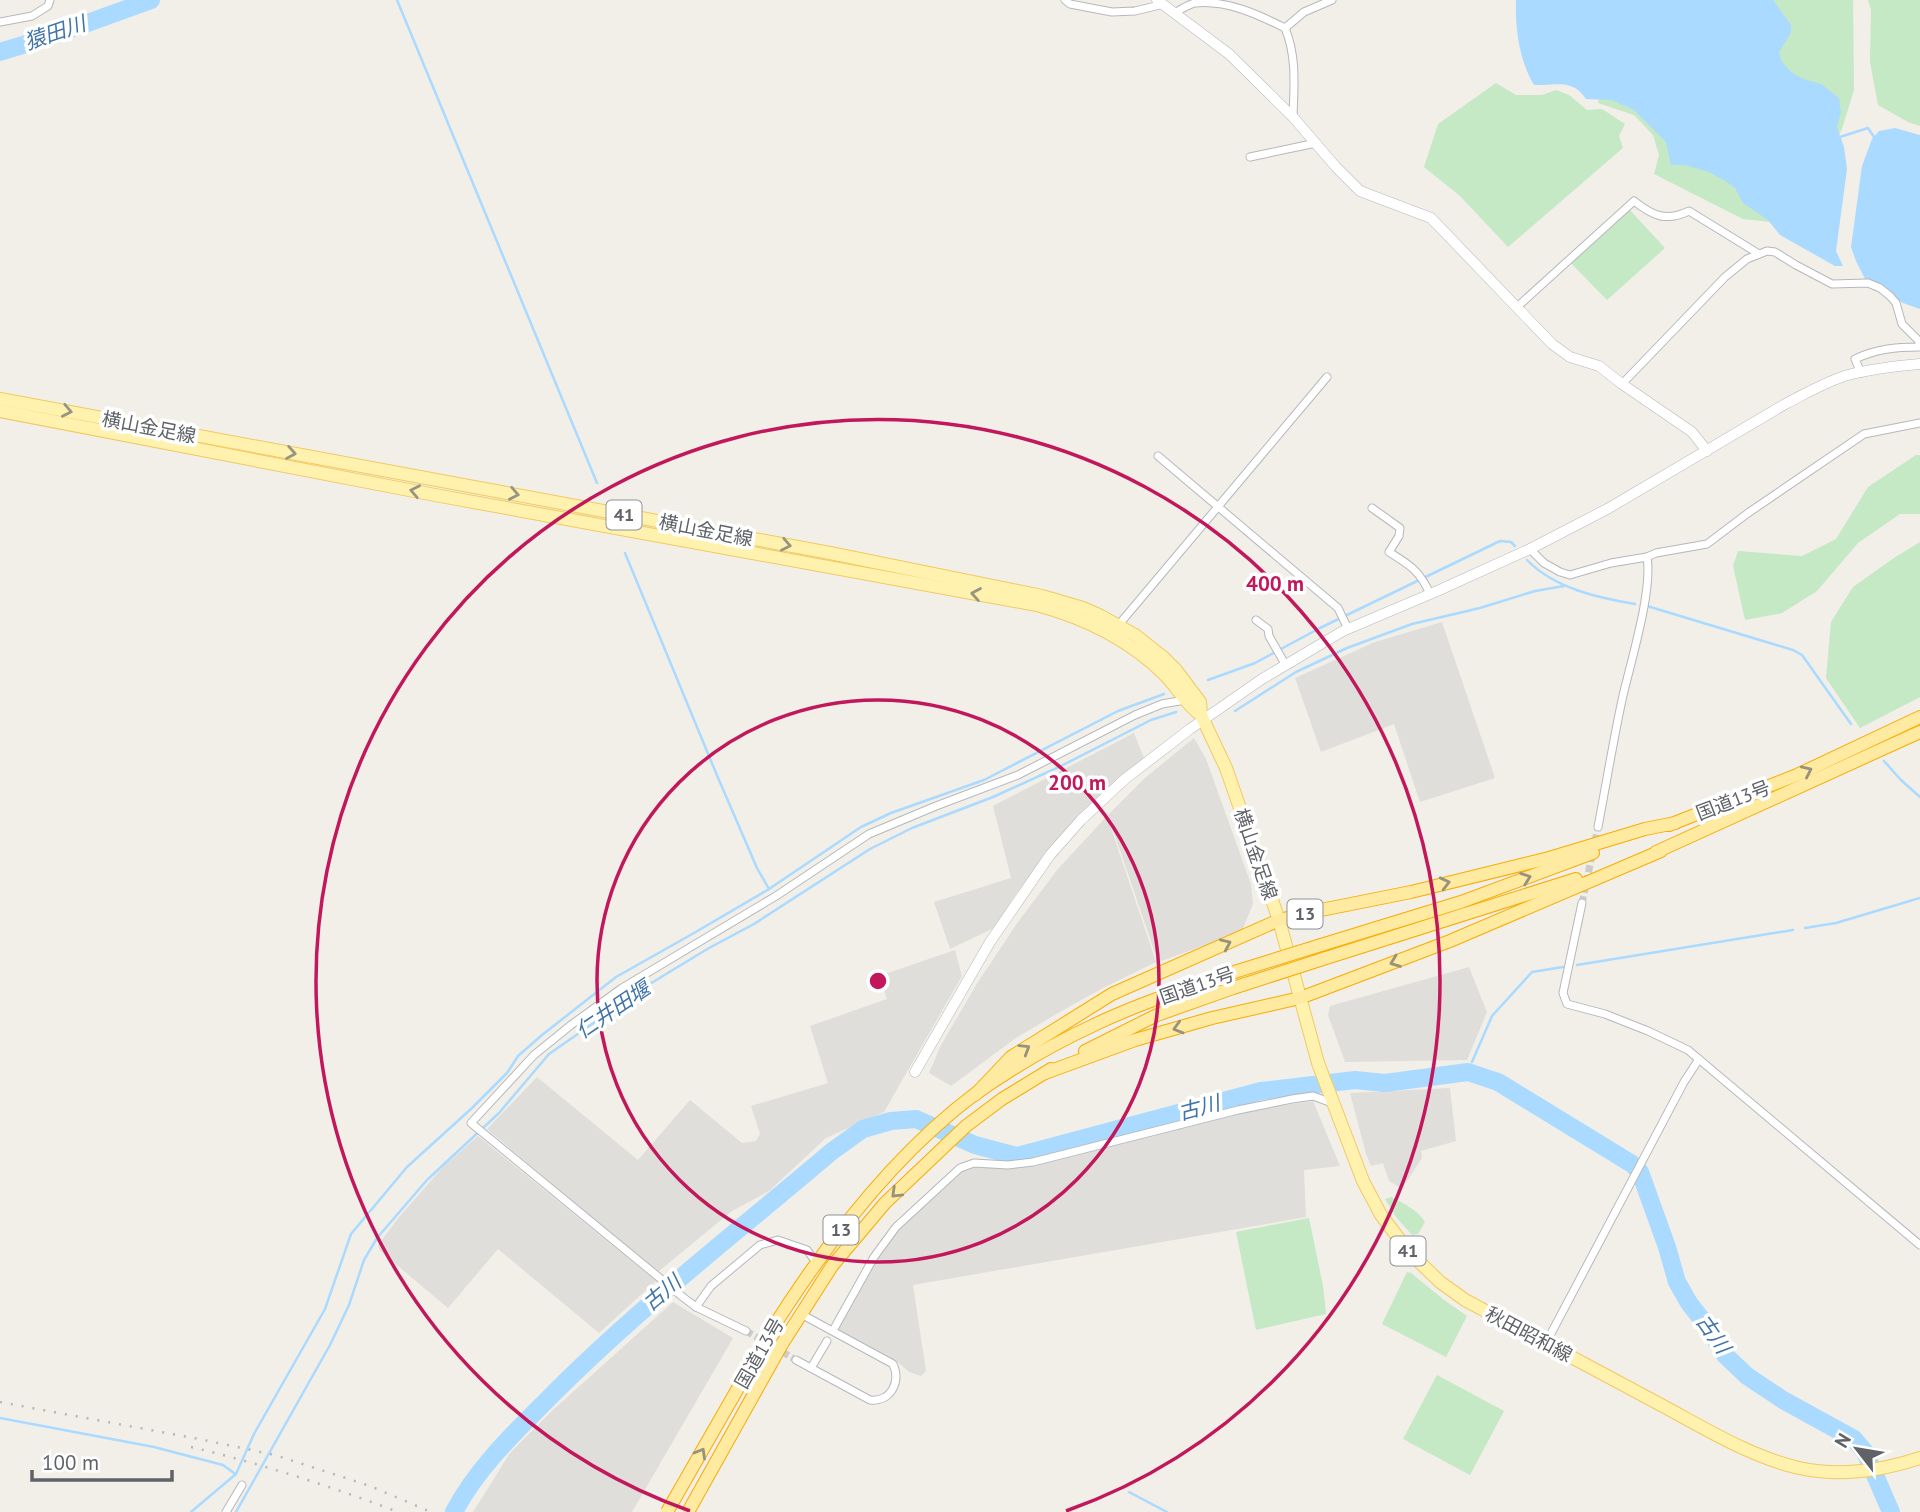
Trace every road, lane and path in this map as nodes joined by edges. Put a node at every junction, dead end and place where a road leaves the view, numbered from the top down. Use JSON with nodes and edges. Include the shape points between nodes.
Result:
{"nodes":[{"id":1,"x":50,"y":0,"type":"edge"},
{"id":2,"x":1065,"y":0,"type":"edge"},
{"id":3,"x":1332,"y":0,"type":"edge"},
{"id":4,"x":1161,"y":2,"type":"edge"},
{"id":5,"x":1194,"y":2,"type":"edge"},
{"id":6,"x":1175,"y":12,"type":"junction"},
{"id":7,"x":0,"y":22,"type":"edge"},
{"id":8,"x":1285,"y":28,"type":"junction"},
{"id":9,"x":1293,"y":117,"type":"junction"},
{"id":10,"x":1316,"y":143,"type":"junction"},
{"id":11,"x":1250,"y":157,"type":"dead end"},
{"id":12,"x":1759,"y":254,"type":"junction"},
{"id":13,"x":1517,"y":307,"type":"junction"},
{"id":14,"x":1920,"y":364,"type":"edge"},
{"id":15,"x":1861,"y":373,"type":"junction"},
{"id":16,"x":1327,"y":377,"type":"dead end"},
{"id":17,"x":1622,"y":384,"type":"junction"},
{"id":18,"x":0,"y":398,"type":"edge"},
{"id":19,"x":0,"y":411,"type":"edge"},
{"id":20,"x":1920,"y":423,"type":"edge"},
{"id":21,"x":1707,"y":451,"type":"junction"},
{"id":22,"x":1158,"y":456,"type":"dead end"},
{"id":23,"x":1219,"y":506,"type":"junction"},
{"id":24,"x":1372,"y":508,"type":"dead end"},
{"id":25,"x":1530,"y":549,"type":"junction"},
{"id":26,"x":1647,"y":557,"type":"junction"},
{"id":27,"x":1428,"y":590,"type":"junction"},
{"id":28,"x":1256,"y":620,"type":"dead end"},
{"id":29,"x":1345,"y":621,"type":"junction"},
{"id":30,"x":1115,"y":630,"type":"junction"},
{"id":31,"x":1283,"y":660,"type":"junction"},
{"id":32,"x":1185,"y":700,"type":"junction"},
{"id":33,"x":1202,"y":717,"type":"junction"},
{"id":34,"x":1920,"y":717,"type":"edge"},
{"id":35,"x":1920,"y":732,"type":"edge"},
{"id":36,"x":1675,"y":823,"type":"junction"},
{"id":37,"x":1598,"y":827,"type":"tunnel mouth"},
{"id":38,"x":1661,"y":851,"type":"junction"},
{"id":39,"x":1582,"y":903,"type":"tunnel mouth"},
{"id":40,"x":1279,"y":920,"type":"junction"},
{"id":41,"x":1300,"y":998,"type":"junction"},
{"id":42,"x":1699,"y":1059,"type":"junction"},
{"id":43,"x":915,"y":1072,"type":"dead end"},
{"id":44,"x":1045,"y":1073,"type":"junction"},
{"id":45,"x":975,"y":1095,"type":"junction"},
{"id":46,"x":1332,"y":1103,"type":"junction"},
{"id":47,"x":1920,"y":1245,"type":"edge"},
{"id":48,"x":816,"y":1262,"type":"junction"},
{"id":49,"x":696,"y":1307,"type":"junction"},
{"id":50,"x":801,"y":1314,"type":"junction"},
{"id":51,"x":835,"y":1327,"type":"dead end"},
{"id":52,"x":746,"y":1331,"type":"tunnel mouth"},
{"id":53,"x":827,"y":1341,"type":"dead end"},
{"id":54,"x":1546,"y":1343,"type":"junction"},
{"id":55,"x":796,"y":1360,"type":"tunnel mouth"},
{"id":56,"x":811,"y":1368,"type":"junction"},
{"id":57,"x":1920,"y":1458,"type":"edge"},
{"id":58,"x":242,"y":1485,"type":"dead end"},
{"id":59,"x":226,"y":1512,"type":"edge"},
{"id":60,"x":667,"y":1512,"type":"edge"},
{"id":61,"x":688,"y":1512,"type":"edge"}],
"edges":[{"from":1,"to":7,"type":"street","via":[[32,16]]},
{"from":2,"to":4,"type":"street","via":[[1112,12],[1135,11]]},
{"from":3,"to":8,"type":"street","via":[[1304,12]]},
{"from":4,"to":6,"type":"street"},
{"from":5,"to":6,"type":"street"},
{"from":5,"to":8,"type":"street","via":[[1247,10]]},
{"from":6,"to":9,"type":"street","via":[[1229,54]]},
{"from":8,"to":9,"type":"street","via":[[1295,76]]},
{"from":9,"to":10,"type":"street"},
{"from":10,"to":11,"type":"street"},
{"from":10,"to":13,"type":"street","via":[[1360,191],[1431,218]]},
{"from":12,"to":13,"type":"street","via":[[1689,211],[1656,216],[1634,201]]},
{"from":12,"to":15,"type":"street","via":[[1775,251],[1832,284],[1868,283],[1890,296],[1919,347],[1864,354],[1854,359]]},
{"from":12,"to":17,"type":"street","via":[[1725,277]]},
{"from":13,"to":17,"type":"street","via":[[1552,344],[1599,366]]},
{"from":14,"to":15,"type":"street"},
{"from":15,"to":21,"type":"street","via":[[1815,388]]},
{"from":16,"to":23,"type":"street"},
{"from":17,"to":21,"type":"street","via":[[1692,432]]},
{"from":18,"to":30,"type":"main road","name":"横山金足線","number":"41","one_way":true,"via":[[1023,591],[1083,608]]},
{"from":30,"to":19,"type":"main road","name":"横山金足線","number":"41","one_way":true,"via":[[1037,605]]},
{"from":20,"to":26,"type":"street","via":[[1864,434],[1707,544]]},
{"from":21,"to":25,"type":"street"},
{"from":22,"to":23,"type":"street"},
{"from":23,"to":29,"type":"street","via":[[1338,608]]},
{"from":23,"to":30,"type":"street"},
{"from":24,"to":27,"type":"street","via":[[1400,528],[1388,552],[1421,575]]},
{"from":25,"to":26,"type":"street","via":[[1570,575]]},
{"from":25,"to":27,"type":"street"},
{"from":26,"to":37,"type":"street","via":[[1643,609]]},
{"from":27,"to":29,"type":"street"},
{"from":28,"to":31,"type":"street","via":[[1268,629]]},
{"from":29,"to":31,"type":"street"},
{"from":30,"to":32,"type":"main road","name":"横山金足線","number":"41","via":[[1172,682]]},
{"from":30,"to":33,"type":"main road","name":"横山金足線","number":"41","via":[[1149,646],[1176,670],[1200,702]]},
{"from":31,"to":33,"type":"street"},
{"from":32,"to":33,"type":"main road","name":"横山金足線","number":"41"},
{"from":32,"to":49,"type":"street","via":[[1135,715],[1018,775],[869,834],[622,988],[571,1025],[534,1055],[471,1123]]},
{"from":33,"to":40,"type":"main road","name":"横山金足線","number":"41","via":[[1226,768]]},
{"from":33,"to":43,"type":"street","via":[[1125,779],[1050,855],[990,942]]},
{"from":36,"to":34,"type":"highway","name":"国道13号","number":"13","one_way":true,"via":[[1797,775]]},
{"from":35,"to":38,"type":"highway","name":"国道13号","number":"13"},
{"from":40,"to":36,"type":"highway","number":"13","one_way":true,"via":[[1411,892]]},
{"from":45,"to":36,"type":"highway","name":"国道13号","number":"13","one_way":true,"bridge":true,"via":[[1019,1066],[1138,1005],[1461,902]]},
{"from":38,"to":41,"type":"highway","number":"13","one_way":true,"via":[[1450,941]]},
{"from":38,"to":44,"type":"highway","name":"国道13号","number":"13","bridge":true,"via":[[1157,1015]]},
{"from":39,"to":42,"type":"street","via":[[1563,993],[1567,1004],[1648,1031]]},
{"from":40,"to":41,"type":"main road","name":"横山金足線","number":"41"},
{"from":45,"to":40,"type":"highway","number":"13","one_way":true,"via":[[1011,1058],[1112,994]]},
{"from":41,"to":44,"type":"highway","number":"13","one_way":true,"via":[[1135,1040]]},
{"from":41,"to":46,"type":"main road","name":"秋田昭和線","number":"41"},
{"from":42,"to":47,"type":"street"},
{"from":42,"to":54,"type":"street"},
{"from":44,"to":50,"type":"highway","name":"国道13号","number":"13","one_way":true,"via":[[966,1126],[885,1203],[832,1266]]},
{"from":45,"to":48,"type":"highway","name":"国道13号","number":"13","via":[[901,1160]]},
{"from":46,"to":51,"type":"street","via":[[1313,1096],[1292,1099],[1032,1162],[974,1163],[960,1168],[896,1227]]},
{"from":46,"to":54,"type":"main road","name":"秋田昭和線","number":"41","via":[[1363,1181],[1409,1252],[1465,1300]]},
{"from":48,"to":49,"type":"street","via":[[807,1250],[778,1240],[760,1245],[711,1286]]},
{"from":60,"to":48,"type":"highway","name":"国道13号","number":"13","one_way":true,"bridge":true,"via":[[769,1334]]},
{"from":49,"to":52,"type":"street"},
{"from":50,"to":56,"type":"street","via":[[893,1364],[897,1377],[887,1397],[875,1401]]},
{"from":50,"to":61,"type":"highway","name":"国道13号","number":"13","bridge":true},
{"from":53,"to":56,"type":"street"},
{"from":54,"to":57,"type":"main road","name":"秋田昭和線","number":"41","via":[[1768,1459],[1848,1473]]},
{"from":55,"to":56,"type":"street"},
{"from":58,"to":59,"type":"street"}]}
